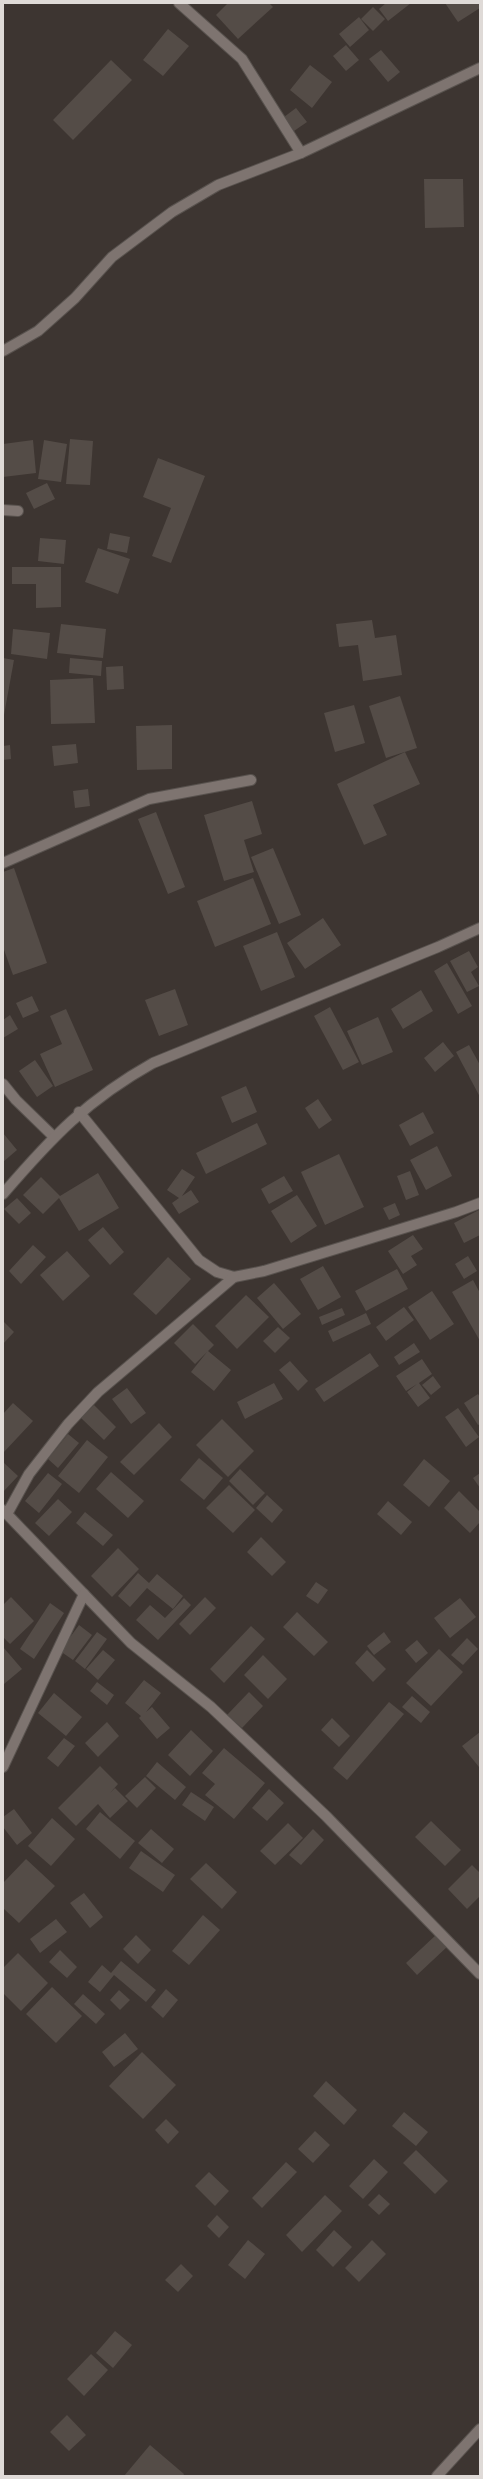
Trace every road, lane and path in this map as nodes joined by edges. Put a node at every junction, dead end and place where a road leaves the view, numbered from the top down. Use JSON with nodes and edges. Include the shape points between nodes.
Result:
{"nodes":[{"id":1,"x":179,"y":3,"type":"edge"},
{"id":2,"x":480,"y":68,"type":"edge"},
{"id":3,"x":300,"y":153,"type":"junction"},
{"id":4,"x":3,"y":351,"type":"edge"},
{"id":5,"x":3,"y":510,"type":"edge"},
{"id":6,"x":18,"y":511,"type":"dead end"},
{"id":7,"x":250,"y":780,"type":"dead end"},
{"id":8,"x":3,"y":863,"type":"edge"},
{"id":9,"x":480,"y":928,"type":"edge"},
{"id":10,"x":3,"y":1084,"type":"edge"},
{"id":11,"x":79,"y":1112,"type":"junction"},
{"id":12,"x":54,"y":1136,"type":"junction"},
{"id":13,"x":3,"y":1194,"type":"edge"},
{"id":14,"x":480,"y":1203,"type":"edge"},
{"id":15,"x":234,"y":1277,"type":"junction"},
{"id":16,"x":5,"y":1512,"type":"edge"},
{"id":17,"x":84,"y":1594,"type":"junction"},
{"id":18,"x":3,"y":1767,"type":"edge"},
{"id":19,"x":480,"y":1974,"type":"edge"},
{"id":20,"x":480,"y":2429,"type":"edge"},
{"id":21,"x":437,"y":2476,"type":"edge"}],
"edges":[{"from":1,"to":3,"type":"street","via":[[242,59]]},
{"from":2,"to":3,"type":"street"},
{"from":3,"to":4,"type":"street","via":[[218,185],[172,212],[112,257],[75,298],[38,331]]},
{"from":5,"to":6,"type":"street"},
{"from":7,"to":8,"type":"street","via":[[149,799]]},
{"from":9,"to":11,"type":"street","via":[[153,1063],[128,1076]]},
{"from":10,"to":12,"type":"street"},
{"from":11,"to":12,"type":"street"},
{"from":11,"to":15,"type":"street","via":[[199,1260],[217,1272]]},
{"from":12,"to":13,"type":"street"},
{"from":14,"to":15,"type":"street","via":[[264,1272]]},
{"from":15,"to":16,"type":"street","via":[[93,1398],[68,1424],[29,1474]]},
{"from":16,"to":17,"type":"street"},
{"from":17,"to":18,"type":"street"},
{"from":17,"to":19,"type":"street","via":[[131,1643],[211,1707],[326,1816]]},
{"from":20,"to":21,"type":"street"}]}
